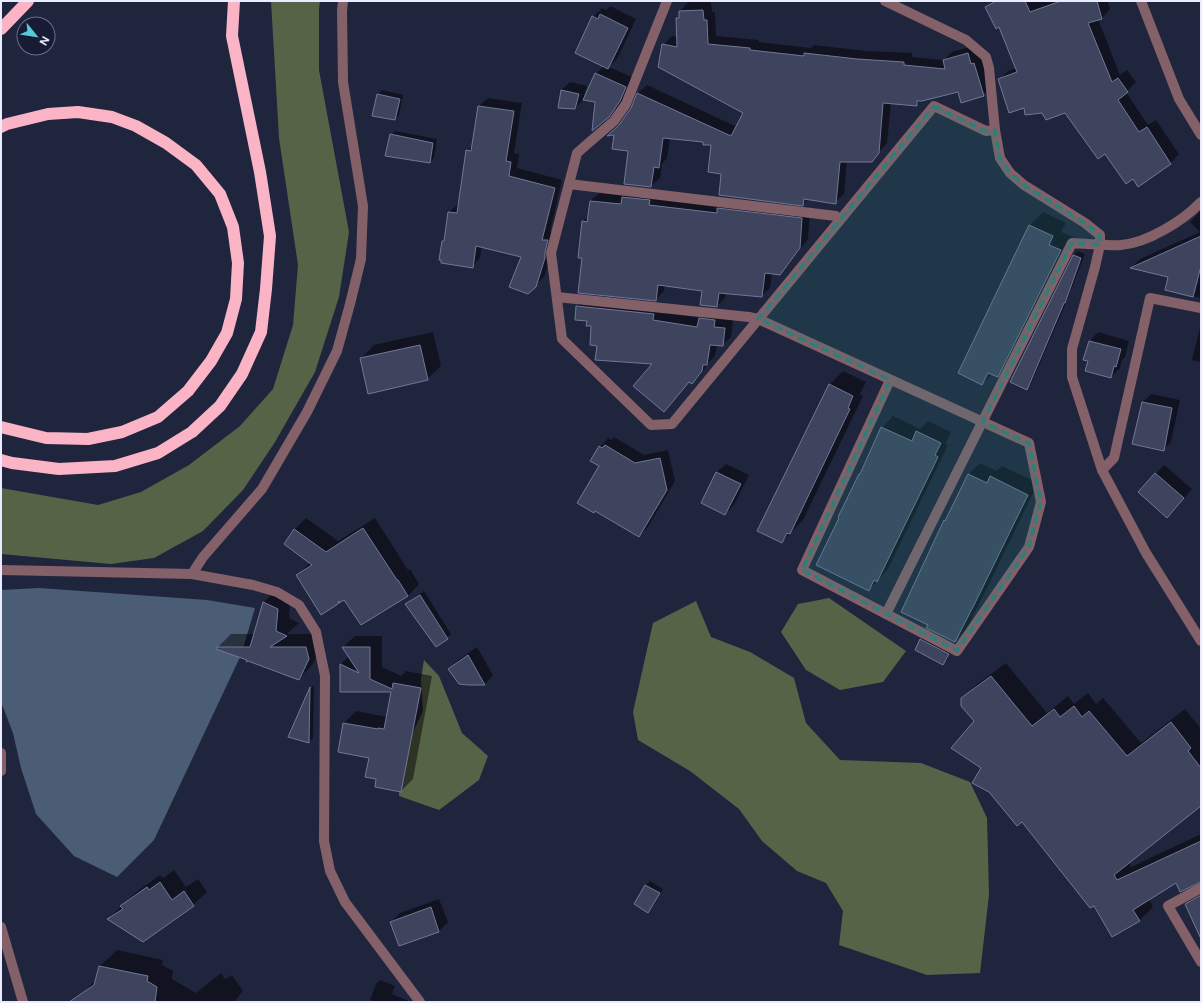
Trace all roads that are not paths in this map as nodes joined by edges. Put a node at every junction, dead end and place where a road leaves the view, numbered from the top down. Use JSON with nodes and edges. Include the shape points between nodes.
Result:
{"nodes":[{"id":1,"x":28,"y":1,"type":"edge"},
{"id":2,"x":234,"y":1,"type":"edge"},
{"id":3,"x":343,"y":1,"type":"edge"},
{"id":4,"x":667,"y":1,"type":"edge"},
{"id":5,"x":886,"y":1,"type":"edge"},
{"id":6,"x":1141,"y":1,"type":"edge"},
{"id":7,"x":1,"y":29,"type":"edge"},
{"id":8,"x":1,"y":127,"type":"edge"},
{"id":9,"x":995,"y":130,"type":"junction"},
{"id":10,"x":1201,"y":135,"type":"edge"},
{"id":11,"x":569,"y":184,"type":"junction"},
{"id":12,"x":1201,"y":202,"type":"edge"},
{"id":13,"x":839,"y":221,"type":"junction"},
{"id":14,"x":1100,"y":245,"type":"junction"},
{"id":15,"x":557,"y":297,"type":"junction"},
{"id":16,"x":1201,"y":308,"type":"edge"},
{"id":17,"x":758,"y":320,"type":"junction"},
{"id":18,"x":890,"y":380,"type":"junction"},
{"id":19,"x":983,"y":422,"type":"junction"},
{"id":20,"x":1,"y":427,"type":"edge"},
{"id":21,"x":1,"y":460,"type":"edge"},
{"id":22,"x":1102,"y":470,"type":"junction"},
{"id":23,"x":1,"y":570,"type":"edge"},
{"id":24,"x":192,"y":574,"type":"junction"},
{"id":25,"x":886,"y":614,"type":"junction"},
{"id":26,"x":1201,"y":641,"type":"edge"},
{"id":27,"x":1,"y":752,"type":"edge"},
{"id":28,"x":1,"y":771,"type":"edge"},
{"id":29,"x":1201,"y":888,"type":"edge"},
{"id":30,"x":1,"y":927,"type":"edge"},
{"id":31,"x":1201,"y":962,"type":"edge"},
{"id":32,"x":23,"y":1002,"type":"edge"},
{"id":33,"x":420,"y":1002,"type":"edge"}],
"edges":[{"from":1,"to":7,"type":"highway"},
{"from":2,"to":21,"type":"highway","via":[[232,36],[260,172],[270,236],[260,332],[242,374],[220,406],[192,432],[158,453],[115,466],[59,469]]},
{"from":3,"to":24,"type":"street","via":[[342,82],[363,206],[361,258],[350,304],[336,351],[307,412],[262,489],[203,556]]},
{"from":4,"to":11,"type":"street","via":[[626,104],[614,121],[577,153]]},
{"from":5,"to":9,"type":"street","via":[[966,40],[986,57]]},
{"from":6,"to":10,"type":"street","via":[[1179,99]]},
{"from":8,"to":20,"type":"highway","via":[[48,114],[78,112],[112,117],[136,126],[166,143],[196,165],[220,194],[233,226],[238,263],[236,299],[227,333],[211,361],[188,391],[158,417],[122,432],[88,439],[46,438]]},
{"from":9,"to":13,"type":"street","via":[[986,131],[934,106]]},
{"from":9,"to":14,"type":"street","via":[[1000,158],[1010,173],[1100,235]]},
{"from":11,"to":13,"type":"street","via":[[836,216]]},
{"from":11,"to":15,"type":"street","via":[[552,253]]},
{"from":12,"to":14,"type":"street","via":[[1176,223],[1147,239],[1122,245]]},
{"from":13,"to":17,"type":"street"},
{"from":14,"to":19,"type":"street","via":[[1072,244]]},
{"from":14,"to":22,"type":"street","via":[[1072,349],[1072,377]]},
{"from":15,"to":17,"type":"street","via":[[750,317]]},
{"from":15,"to":17,"type":"street","via":[[562,339],[651,425],[672,424]]},
{"from":16,"to":22,"type":"street","via":[[1150,298],[1114,458]]},
{"from":17,"to":18,"type":"street"},
{"from":18,"to":19,"type":"street"},
{"from":18,"to":25,"type":"street","via":[[802,570]]},
{"from":19,"to":25,"type":"street"},
{"from":19,"to":25,"type":"street","via":[[1029,443],[1041,502],[1029,547],[957,651]]},
{"from":22,"to":26,"type":"street","via":[[1146,553]]},
{"from":23,"to":24,"type":"street"},
{"from":24,"to":33,"type":"street","via":[[253,585],[276,592],[299,605],[316,632],[325,676],[324,841],[330,871],[345,902]]},
{"from":27,"to":28,"type":"street"},
{"from":29,"to":31,"type":"street","via":[[1168,906]]},
{"from":30,"to":32,"type":"street"}]}
